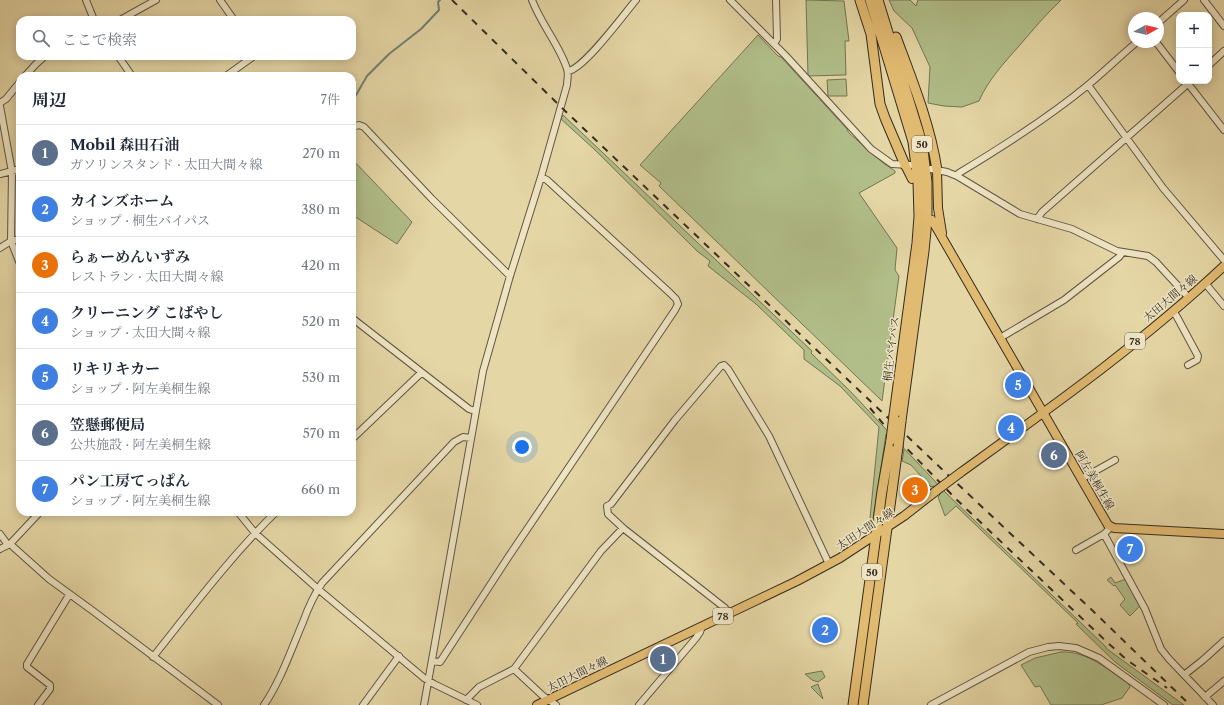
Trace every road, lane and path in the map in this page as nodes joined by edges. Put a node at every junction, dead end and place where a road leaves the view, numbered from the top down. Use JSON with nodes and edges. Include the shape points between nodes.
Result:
{"nodes":[{"id":1,"x":86,"y":0,"type":"edge"},
{"id":2,"x":220,"y":0,"type":"edge"},
{"id":3,"x":532,"y":0,"type":"edge"},
{"id":4,"x":636,"y":0,"type":"edge"},
{"id":5,"x":730,"y":0,"type":"edge"},
{"id":6,"x":776,"y":0,"type":"edge"},
{"id":7,"x":860,"y":0,"type":"edge"},
{"id":8,"x":870,"y":0,"type":"edge"},
{"id":9,"x":878,"y":0,"type":"edge"},
{"id":10,"x":882,"y":0,"type":"edge"},
{"id":11,"x":1184,"y":0,"type":"edge"},
{"id":12,"x":1204,"y":0,"type":"edge"},
{"id":13,"x":153,"y":1,"type":"edge"},
{"id":14,"x":92,"y":16,"type":"edge"},
{"id":15,"x":127,"y":16,"type":"edge"},
{"id":16,"x":231,"y":16,"type":"edge"},
{"id":17,"x":1164,"y":18,"type":"edge"},
{"id":18,"x":1224,"y":26,"type":"edge"},
{"id":19,"x":774,"y":44,"type":"junction"},
{"id":20,"x":1130,"y":48,"type":"edge"},
{"id":21,"x":1161,"y":48,"type":"edge"},
{"id":22,"x":1224,"y":51,"type":"edge"},
{"id":23,"x":40,"y":60,"type":"edge"},
{"id":24,"x":121,"y":60,"type":"edge"},
{"id":25,"x":248,"y":60,"type":"edge"},
{"id":26,"x":1212,"y":62,"type":"edge"},
{"id":27,"x":1176,"y":68,"type":"edge"},
{"id":28,"x":568,"y":70,"type":"junction"},
{"id":29,"x":29,"y":72,"type":"edge"},
{"id":30,"x":129,"y":72,"type":"edge"},
{"id":31,"x":232,"y":72,"type":"edge"},
{"id":32,"x":1186,"y":84,"type":"edge"},
{"id":33,"x":1190,"y":84,"type":"edge"},
{"id":34,"x":1088,"y":85,"type":"junction"},
{"id":35,"x":16,"y":87,"type":"edge"},
{"id":36,"x":0,"y":104,"type":"edge"},
{"id":37,"x":356,"y":125,"type":"edge"},
{"id":38,"x":1224,"y":130,"type":"edge"},
{"id":39,"x":1127,"y":138,"type":"junction"},
{"id":40,"x":908,"y":165,"type":"junction"},
{"id":41,"x":934,"y":169,"type":"junction"},
{"id":42,"x":16,"y":170,"type":"edge"},
{"id":43,"x":12,"y":172,"type":"junction"},
{"id":44,"x":0,"y":174,"type":"edge"},
{"id":45,"x":957,"y":176,"type":"junction"},
{"id":46,"x":541,"y":177,"type":"junction"},
{"id":47,"x":912,"y":179,"type":"dead end"},
{"id":48,"x":1037,"y":219,"type":"junction"},
{"id":49,"x":932,"y":220,"type":"dead end"},
{"id":50,"x":944,"y":239,"type":"junction"},
{"id":51,"x":16,"y":240,"type":"edge"},
{"id":52,"x":11,"y":241,"type":"junction"},
{"id":53,"x":0,"y":248,"type":"edge"},
{"id":54,"x":1122,"y":253,"type":"junction"},
{"id":55,"x":16,"y":254,"type":"edge"},
{"id":56,"x":1224,"y":260,"type":"edge"},
{"id":57,"x":1224,"y":266,"type":"edge"},
{"id":58,"x":510,"y":276,"type":"junction"},
{"id":59,"x":1205,"y":283,"type":"junction"},
{"id":60,"x":1189,"y":298,"type":"junction"},
{"id":61,"x":1224,"y":306,"type":"edge"},
{"id":62,"x":1173,"y":311,"type":"junction"},
{"id":63,"x":356,"y":321,"type":"edge"},
{"id":64,"x":1000,"y":338,"type":"junction"},
{"id":65,"x":1188,"y":365,"type":"dead end"},
{"id":66,"x":421,"y":373,"type":"junction"},
{"id":67,"x":475,"y":411,"type":"junction"},
{"id":68,"x":1044,"y":413,"type":"junction"},
{"id":69,"x":898,"y":418,"type":"junction"},
{"id":70,"x":356,"y":435,"type":"edge"},
{"id":71,"x":471,"y":438,"type":"junction"},
{"id":72,"x":1115,"y":460,"type":"dead end"},
{"id":73,"x":1081,"y":479,"type":"junction"},
{"id":74,"x":36,"y":516,"type":"edge"},
{"id":75,"x":241,"y":516,"type":"edge"},
{"id":76,"x":272,"y":516,"type":"edge"},
{"id":77,"x":623,"y":528,"type":"junction"},
{"id":78,"x":888,"y":528,"type":"junction"},
{"id":79,"x":1110,"y":528,"type":"junction"},
{"id":80,"x":255,"y":533,"type":"junction"},
{"id":81,"x":0,"y":534,"type":"edge"},
{"id":82,"x":877,"y":534,"type":"junction"},
{"id":83,"x":1104,"y":534,"type":"junction"},
{"id":84,"x":1224,"y":534,"type":"edge"},
{"id":85,"x":9,"y":545,"type":"junction"},
{"id":86,"x":0,"y":549,"type":"edge"},
{"id":87,"x":1076,"y":550,"type":"dead end"},
{"id":88,"x":830,"y":564,"type":"junction"},
{"id":89,"x":318,"y":589,"type":"junction"},
{"id":90,"x":69,"y":595,"type":"junction"},
{"id":91,"x":729,"y":613,"type":"junction"},
{"id":92,"x":702,"y":626,"type":"junction"},
{"id":93,"x":1224,"y":641,"type":"edge"},
{"id":94,"x":399,"y":656,"type":"junction"},
{"id":95,"x":153,"y":657,"type":"junction"},
{"id":96,"x":432,"y":661,"type":"junction"},
{"id":97,"x":514,"y":669,"type":"junction"},
{"id":98,"x":1184,"y":674,"type":"junction"},
{"id":99,"x":428,"y":681,"type":"junction"},
{"id":100,"x":1224,"y":681,"type":"edge"},
{"id":101,"x":1206,"y":697,"type":"junction"},
{"id":102,"x":466,"y":700,"type":"junction"},
{"id":103,"x":548,"y":700,"type":"junction"},
{"id":104,"x":38,"y":705,"type":"edge"},
{"id":105,"x":218,"y":705,"type":"edge"},
{"id":106,"x":264,"y":705,"type":"edge"},
{"id":107,"x":362,"y":705,"type":"edge"},
{"id":108,"x":424,"y":705,"type":"edge"},
{"id":109,"x":477,"y":705,"type":"edge"},
{"id":110,"x":537,"y":705,"type":"edge"},
{"id":111,"x":556,"y":705,"type":"edge"},
{"id":112,"x":639,"y":705,"type":"edge"},
{"id":113,"x":853,"y":705,"type":"edge"},
{"id":114,"x":864,"y":705,"type":"edge"},
{"id":115,"x":931,"y":705,"type":"edge"},
{"id":116,"x":1164,"y":705,"type":"edge"},
{"id":117,"x":1213,"y":705,"type":"edge"}],
"edges":[{"from":1,"to":14,"type":"street"},
{"from":2,"to":16,"type":"street"},
{"from":3,"to":28,"type":"street"},
{"from":4,"to":28,"type":"street","via":[[582,62],[574,69]]},
{"from":5,"to":19,"type":"street"},
{"from":6,"to":19,"type":"street","via":[[777,39]]},
{"from":7,"to":40,"type":"highway","number":"50","via":[[871,34],[880,104]]},
{"from":8,"to":69,"type":"highway","name":"桐生バイパス","number":"50","via":[[913,142],[918,182],[917,243]]},
{"from":9,"to":69,"type":"highway","name":"桐生バイパス","number":"50","via":[[919,133],[927,187],[924,251]]},
{"from":10,"to":41,"type":"highway","via":[[921,106],[933,146]]},
{"from":11,"to":17,"type":"street"},
{"from":12,"to":18,"type":"street"},
{"from":13,"to":15,"type":"street"},
{"from":19,"to":40,"type":"street","via":[[871,149],[888,162]]},
{"from":20,"to":34,"type":"street"},
{"from":21,"to":27,"type":"street"},
{"from":22,"to":26,"type":"street"},
{"from":23,"to":29,"type":"street"},
{"from":24,"to":30,"type":"street"},
{"from":25,"to":31,"type":"street"},
{"from":28,"to":46,"type":"street","via":[[566,90]]},
{"from":32,"to":39,"type":"street"},
{"from":33,"to":38,"type":"street"},
{"from":34,"to":39,"type":"street"},
{"from":34,"to":45,"type":"street","via":[[1019,136]]},
{"from":35,"to":36,"type":"street"},
{"from":36,"to":43,"type":"street"},
{"from":37,"to":58,"type":"street","via":[[364,127]]},
{"from":39,"to":48,"type":"street"},
{"from":39,"to":56,"type":"street","via":[[1175,203]]},
{"from":40,"to":47,"type":"main road"},
{"from":41,"to":45,"type":"street"},
{"from":41,"to":50,"type":"main road"},
{"from":42,"to":43,"type":"street"},
{"from":43,"to":44,"type":"street"},
{"from":43,"to":52,"type":"street"},
{"from":45,"to":48,"type":"street","via":[[1016,212]]},
{"from":46,"to":58,"type":"street"},
{"from":46,"to":96,"type":"street","via":[[670,293],[678,304],[440,662]]},
{"from":48,"to":54,"type":"street","via":[[1072,229]]},
{"from":49,"to":50,"type":"main road","name":"阿左美桐生線"},
{"from":50,"to":64,"type":"main road","name":"阿左美桐生線"},
{"from":51,"to":52,"type":"street"},
{"from":52,"to":53,"type":"street"},
{"from":52,"to":55,"type":"street"},
{"from":54,"to":60,"type":"street","via":[[1154,259]]},
{"from":54,"to":64,"type":"street","via":[[1064,300]]},
{"from":57,"to":59,"type":"main road","name":"太田大間々線","number":"78"},
{"from":58,"to":67,"type":"street","via":[[483,371]]},
{"from":59,"to":60,"type":"main road","name":"太田大間々線","number":"78"},
{"from":59,"to":61,"type":"street"},
{"from":60,"to":62,"type":"main road","name":"太田大間々線","number":"78"},
{"from":62,"to":65,"type":"street","via":[[1198,356],[1197,360]]},
{"from":62,"to":68,"type":"main road","name":"太田大間々線","number":"78"},
{"from":63,"to":66,"type":"street"},
{"from":64,"to":68,"type":"main road","name":"阿左美桐生線"},
{"from":66,"to":67,"type":"street"},
{"from":66,"to":70,"type":"street"},
{"from":67,"to":71,"type":"street"},
{"from":68,"to":73,"type":"main road","name":"阿左美桐生線"},
{"from":68,"to":78,"type":"main road","name":"太田大間々線","number":"78","bridge":true},
{"from":69,"to":78,"type":"highway","name":"桐生バイパス","number":"50","bridge":true,"via":[[898,447]]},
{"from":69,"to":82,"type":"highway","name":"桐生バイパス","number":"50","bridge":true,"via":[[891,440]]},
{"from":71,"to":89,"type":"street","via":[[463,437],[454,442]]},
{"from":71,"to":96,"type":"street"},
{"from":72,"to":73,"type":"street"},
{"from":73,"to":79,"type":"main road","name":"阿左美桐生線"},
{"from":74,"to":85,"type":"street"},
{"from":75,"to":80,"type":"street"},
{"from":76,"to":80,"type":"street"},
{"from":77,"to":88,"type":"street","via":[[608,514],[607,506],[675,420],[724,365],[769,436]]},
{"from":77,"to":91,"type":"street"},
{"from":77,"to":97,"type":"street","via":[[601,551]]},
{"from":78,"to":82,"type":"main road","name":"太田大間々線","number":"78"},
{"from":78,"to":114,"type":"highway","name":"桐生バイパス","number":"50"},
{"from":79,"to":83,"type":"street"},
{"from":79,"to":84,"type":"main road","name":"阿左美桐生線"},
{"from":80,"to":89,"type":"street"},
{"from":80,"to":95,"type":"street"},
{"from":81,"to":85,"type":"street"},
{"from":82,"to":88,"type":"main road","name":"太田大間々線","number":"78"},
{"from":82,"to":113,"type":"highway","name":"桐生バイパス","number":"50"},
{"from":83,"to":87,"type":"street"},
{"from":83,"to":98,"type":"street","via":[[1145,610],[1161,649]]},
{"from":85,"to":86,"type":"street"},
{"from":85,"to":90,"type":"street"},
{"from":88,"to":91,"type":"main road","name":"太田大間々線","number":"78"},
{"from":89,"to":94,"type":"street"},
{"from":89,"to":106,"type":"street","via":[[277,683]]},
{"from":90,"to":95,"type":"street"},
{"from":90,"to":104,"type":"street","via":[[27,664],[27,667],[50,685],[50,689]]},
{"from":91,"to":92,"type":"main road","name":"太田大間々線","number":"78"},
{"from":92,"to":103,"type":"main road","name":"太田大間々線","number":"78"},
{"from":92,"to":112,"type":"street","via":[[696,638]]},
{"from":93,"to":98,"type":"street"},
{"from":94,"to":99,"type":"street"},
{"from":94,"to":107,"type":"street"},
{"from":95,"to":105,"type":"street"},
{"from":96,"to":99,"type":"street"},
{"from":97,"to":102,"type":"street","via":[[480,687]]},
{"from":97,"to":103,"type":"street"},
{"from":98,"to":101,"type":"street"},
{"from":99,"to":102,"type":"street"},
{"from":99,"to":108,"type":"street"},
{"from":100,"to":101,"type":"street"},
{"from":101,"to":117,"type":"street"},
{"from":102,"to":109,"type":"street"},
{"from":103,"to":110,"type":"main road","name":"太田大間々線","number":"78"},
{"from":103,"to":111,"type":"street"},
{"from":115,"to":116,"type":"street","via":[[1029,652],[1059,646],[1076,648],[1099,658]]}]}
